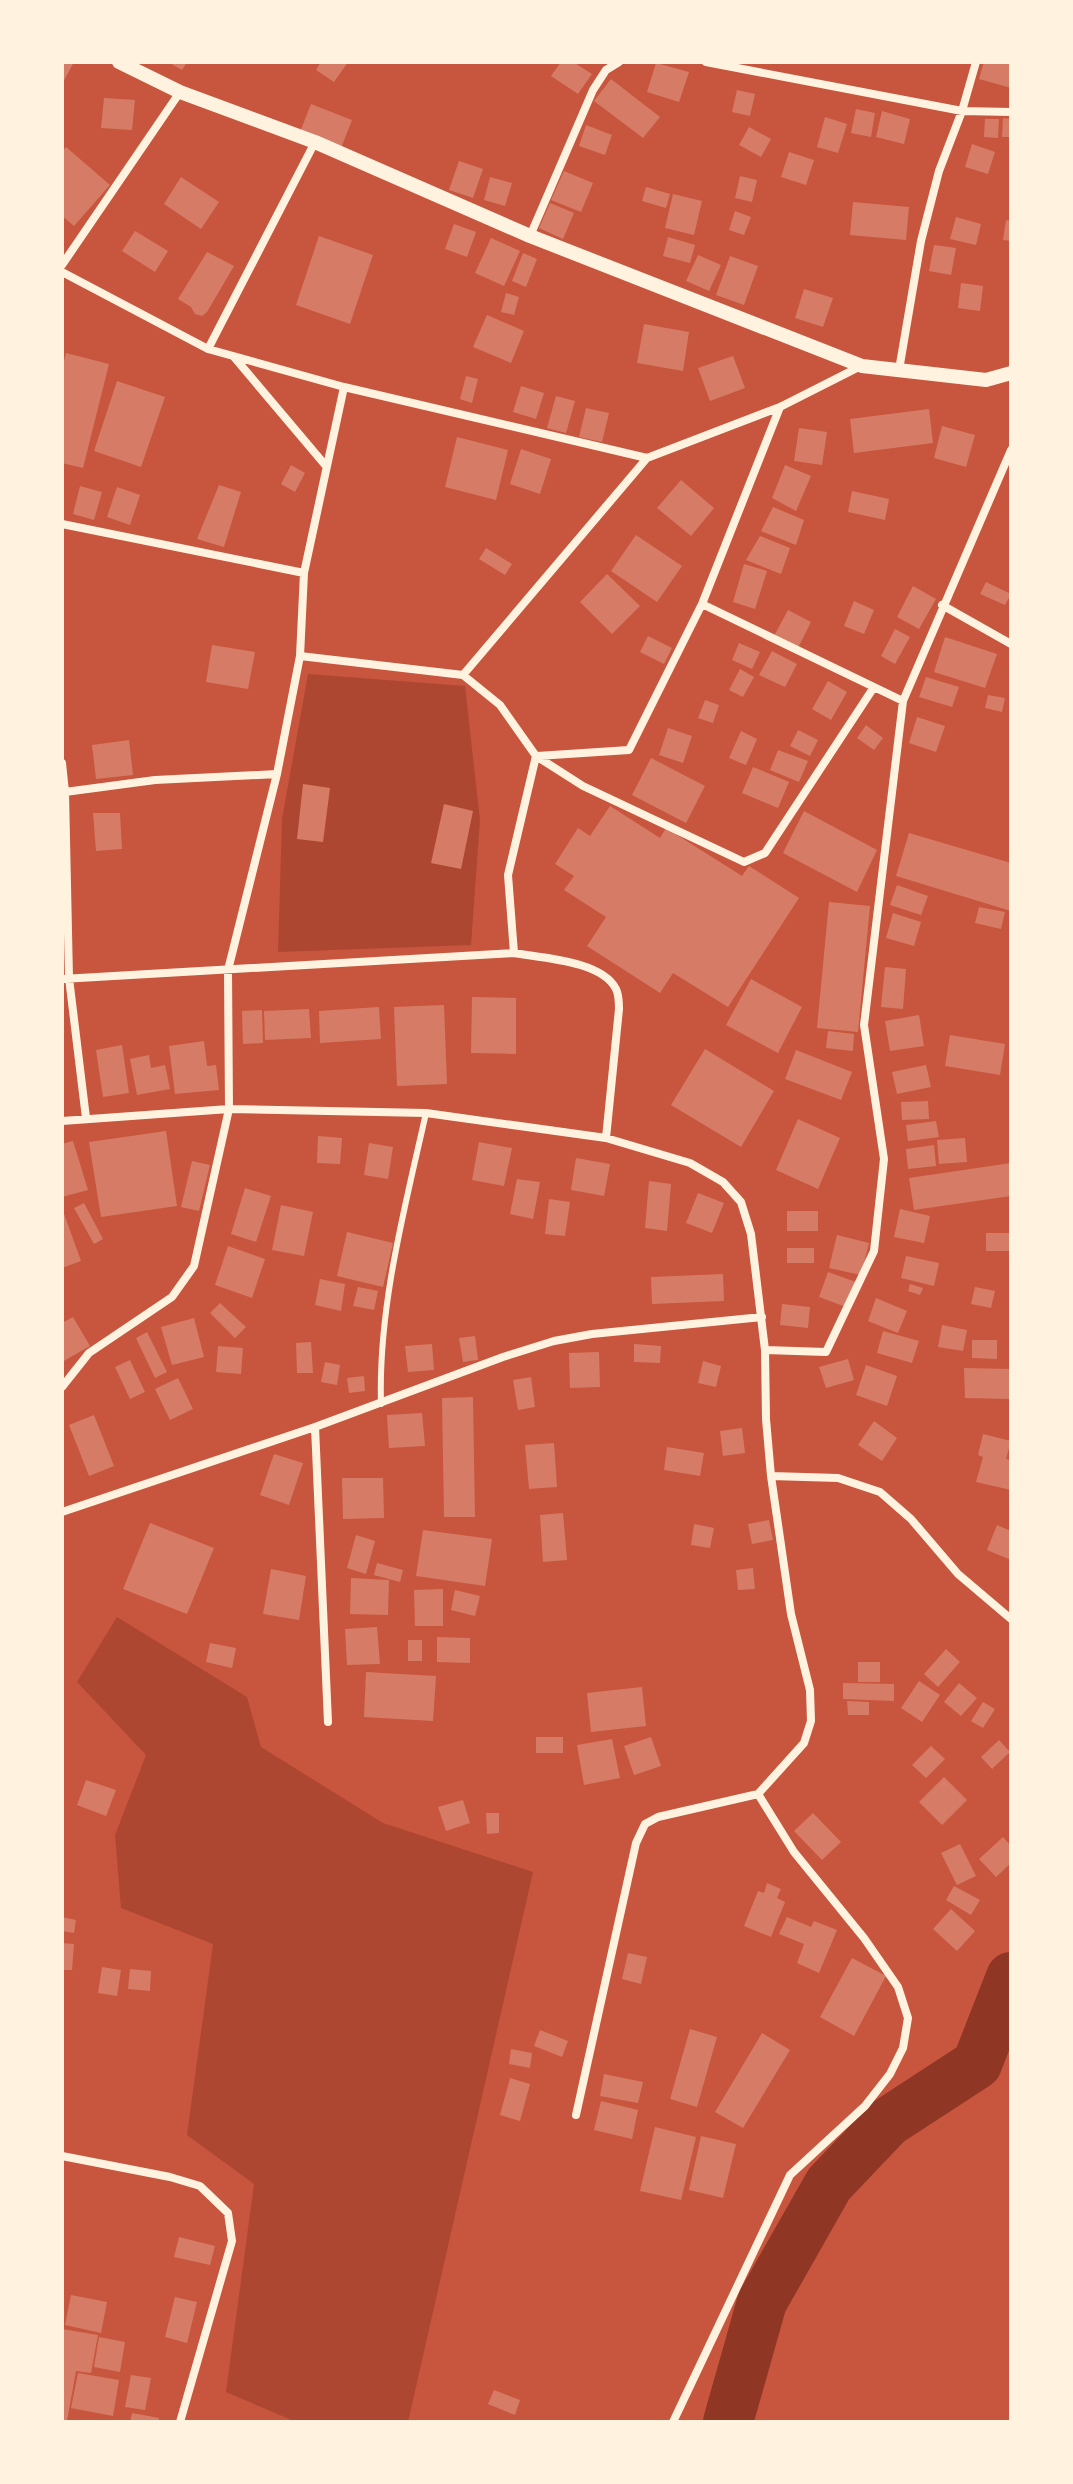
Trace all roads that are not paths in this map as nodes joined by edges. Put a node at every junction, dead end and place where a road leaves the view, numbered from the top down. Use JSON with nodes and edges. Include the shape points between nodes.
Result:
{"nodes":[{"id":1,"x":119,"y":62,"type":"edge"},
{"id":2,"x":619,"y":62,"type":"edge"},
{"id":3,"x":709,"y":62,"type":"edge"},
{"id":4,"x":976,"y":62,"type":"edge"},
{"id":5,"x":180,"y":92,"type":"junction"},
{"id":6,"x":962,"y":111,"type":"junction"},
{"id":7,"x":1011,"y":112,"type":"edge"},
{"id":8,"x":315,"y":142,"type":"junction"},
{"id":9,"x":530,"y":236,"type":"junction"},
{"id":10,"x":62,"y":265,"type":"edge"},
{"id":11,"x":62,"y":272,"type":"edge"},
{"id":12,"x":208,"y":349,"type":"junction"},
{"id":13,"x":233,"y":356,"type":"junction"},
{"id":14,"x":862,"y":366,"type":"junction"},
{"id":15,"x":899,"y":370,"type":"junction"},
{"id":16,"x":1011,"y":373,"type":"edge"},
{"id":17,"x":344,"y":387,"type":"junction"},
{"id":18,"x":780,"y":407,"type":"junction"},
{"id":19,"x":1011,"y":450,"type":"edge"},
{"id":20,"x":647,"y":458,"type":"junction"},
{"id":21,"x":326,"y":466,"type":"junction"},
{"id":22,"x":62,"y":524,"type":"edge"},
{"id":23,"x":304,"y":573,"type":"junction"},
{"id":24,"x":702,"y":604,"type":"junction"},
{"id":25,"x":942,"y":605,"type":"junction"},
{"id":26,"x":1011,"y":644,"type":"edge"},
{"id":27,"x":300,"y":656,"type":"junction"},
{"id":28,"x":463,"y":675,"type":"junction"},
{"id":29,"x":874,"y":687,"type":"junction"},
{"id":30,"x":903,"y":701,"type":"junction"},
{"id":31,"x":536,"y":756,"type":"junction"},
{"id":32,"x":62,"y":763,"type":"edge"},
{"id":33,"x":277,"y":774,"type":"junction"},
{"id":34,"x":65,"y":792,"type":"junction"},
{"id":35,"x":514,"y":953,"type":"junction"},
{"id":36,"x":228,"y":970,"type":"junction"},
{"id":37,"x":66,"y":978,"type":"edge"},
{"id":38,"x":229,"y":1109,"type":"junction"},
{"id":39,"x":426,"y":1113,"type":"junction"},
{"id":40,"x":86,"y":1118,"type":"junction"},
{"id":41,"x":62,"y":1121,"type":"edge"},
{"id":42,"x":606,"y":1138,"type":"junction"},
{"id":43,"x":762,"y":1317,"type":"junction"},
{"id":44,"x":765,"y":1350,"type":"junction"},
{"id":45,"x":62,"y":1387,"type":"edge"},
{"id":46,"x":381,"y":1404,"type":"junction"},
{"id":47,"x":315,"y":1427,"type":"junction"},
{"id":48,"x":771,"y":1476,"type":"junction"},
{"id":49,"x":62,"y":1512,"type":"edge"},
{"id":50,"x":1011,"y":1619,"type":"edge"},
{"id":51,"x":328,"y":1722,"type":"dead end"},
{"id":52,"x":758,"y":1794,"type":"junction"},
{"id":53,"x":576,"y":2115,"type":"dead end"},
{"id":54,"x":62,"y":2156,"type":"edge"},
{"id":55,"x":180,"y":2422,"type":"edge"},
{"id":56,"x":673,"y":2422,"type":"edge"}],
"edges":[{"from":1,"to":5,"type":"street"},
{"from":2,"to":9,"type":"street","via":[[606,70],[593,90]]},
{"from":3,"to":6,"type":"street"},
{"from":4,"to":6,"type":"street"},
{"from":5,"to":8,"type":"street"},
{"from":5,"to":10,"type":"street"},
{"from":6,"to":7,"type":"street"},
{"from":6,"to":15,"type":"street","via":[[921,241]]},
{"from":8,"to":9,"type":"street"},
{"from":8,"to":12,"type":"street"},
{"from":9,"to":14,"type":"street"},
{"from":11,"to":12,"type":"street"},
{"from":12,"to":13,"type":"street"},
{"from":13,"to":17,"type":"street"},
{"from":13,"to":21,"type":"street"},
{"from":14,"to":15,"type":"street"},
{"from":14,"to":18,"type":"street"},
{"from":15,"to":16,"type":"street","via":[[986,380]]},
{"from":17,"to":20,"type":"street"},
{"from":17,"to":21,"type":"street"},
{"from":18,"to":20,"type":"street"},
{"from":18,"to":24,"type":"street"},
{"from":19,"to":25,"type":"street"},
{"from":20,"to":28,"type":"street"},
{"from":21,"to":23,"type":"street"},
{"from":22,"to":23,"type":"street"},
{"from":23,"to":27,"type":"street"},
{"from":24,"to":29,"type":"street"},
{"from":24,"to":31,"type":"street","via":[[629,750]]},
{"from":25,"to":26,"type":"street"},
{"from":25,"to":30,"type":"street"},
{"from":27,"to":28,"type":"street"},
{"from":27,"to":33,"type":"street"},
{"from":28,"to":31,"type":"street","via":[[500,705]]},
{"from":29,"to":30,"type":"street"},
{"from":29,"to":31,"type":"street","via":[[765,853],[744,862],[583,786]]},
{"from":30,"to":44,"type":"street","via":[[864,1025],[884,1159],[874,1251],[826,1352]]},
{"from":31,"to":35,"type":"street","via":[[508,875]]},
{"from":32,"to":34,"type":"street"},
{"from":33,"to":34,"type":"street","via":[[155,780]]},
{"from":33,"to":36,"type":"street"},
{"from":34,"to":37,"type":"street"},
{"from":35,"to":36,"type":"street"},
{"from":35,"to":42,"type":"street","via":[[588,967],[617,990]]},
{"from":36,"to":37,"type":"street"},
{"from":36,"to":38,"type":"street"},
{"from":37,"to":40,"type":"street"},
{"from":38,"to":39,"type":"street"},
{"from":38,"to":40,"type":"street"},
{"from":38,"to":45,"type":"street","via":[[194,1266],[172,1297],[89,1353]]},
{"from":39,"to":42,"type":"street"},
{"from":39,"to":46,"type":"lane","via":[[390,1293]]},
{"from":40,"to":41,"type":"street"},
{"from":42,"to":43,"type":"street","via":[[690,1163],[723,1182],[741,1202],[751,1234]]},
{"from":43,"to":44,"type":"street"},
{"from":43,"to":46,"type":"street","via":[[554,1341]]},
{"from":44,"to":48,"type":"street"},
{"from":46,"to":47,"type":"street"},
{"from":47,"to":49,"type":"street"},
{"from":47,"to":51,"type":"street"},
{"from":48,"to":50,"type":"street","via":[[838,1478],[880,1492],[958,1574]]},
{"from":48,"to":52,"type":"street","via":[[791,1614],[810,1690],[811,1721],[804,1743]]},
{"from":52,"to":53,"type":"street","via":[[645,1824],[636,1843]]},
{"from":52,"to":56,"type":"street","via":[[794,1852],[898,1987],[908,2018],[903,2048],[890,2074],[865,2106],[790,2175]]},
{"from":54,"to":55,"type":"street","via":[[200,2186],[228,2213],[232,2241]]}]}
